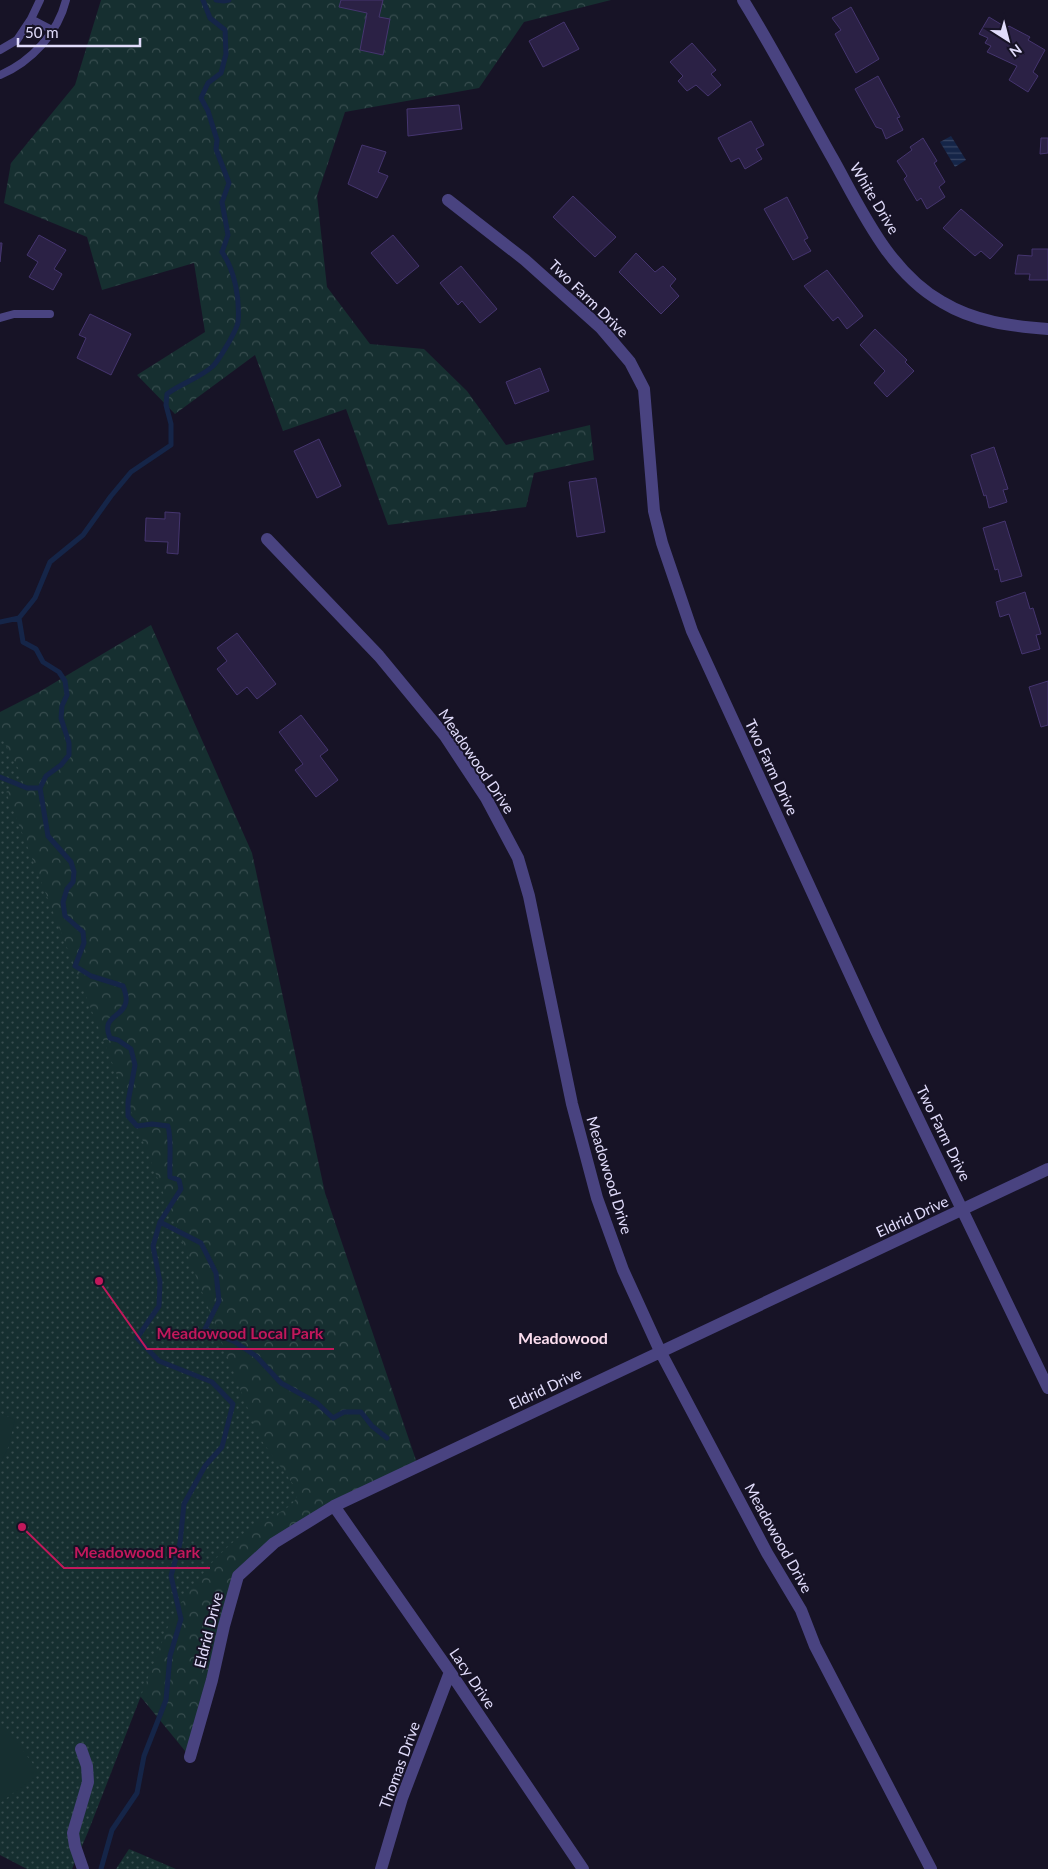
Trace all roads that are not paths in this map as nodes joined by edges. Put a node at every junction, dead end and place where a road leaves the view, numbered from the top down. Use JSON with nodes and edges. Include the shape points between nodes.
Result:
{"nodes":[{"id":1,"x":40,"y":0,"type":"edge"},
{"id":2,"x":66,"y":0,"type":"edge"},
{"id":3,"x":743,"y":0,"type":"edge"},
{"id":4,"x":32,"y":19,"type":"junction"},
{"id":5,"x":52,"y":30,"type":"junction"},
{"id":6,"x":0,"y":50,"type":"edge"},
{"id":7,"x":0,"y":75,"type":"edge"},
{"id":8,"x":448,"y":200,"type":"dead end"},
{"id":9,"x":50,"y":314,"type":"dead end"},
{"id":10,"x":0,"y":318,"type":"edge"},
{"id":11,"x":1048,"y":329,"type":"edge"},
{"id":12,"x":267,"y":539,"type":"dead end"},
{"id":13,"x":1048,"y":1169,"type":"edge"},
{"id":14,"x":963,"y":1210,"type":"junction"},
{"id":15,"x":660,"y":1351,"type":"junction"},
{"id":16,"x":1048,"y":1388,"type":"edge"},
{"id":17,"x":334,"y":1506,"type":"junction"},
{"id":18,"x":450,"y":1672,"type":"junction"},
{"id":19,"x":80,"y":1749,"type":"dead end"},
{"id":20,"x":190,"y":1757,"type":"dead end"},
{"id":21,"x":83,"y":1869,"type":"edge"},
{"id":22,"x":381,"y":1869,"type":"edge"},
{"id":23,"x":583,"y":1869,"type":"edge"},
{"id":24,"x":931,"y":1869,"type":"edge"}],
"edges":[{"from":1,"to":4,"type":"lane"},
{"from":2,"to":5,"type":"lane"},
{"from":3,"to":11,"type":"street","name":"White Drive","via":[[870,225],[905,274],[942,302],[972,317],[1011,326]]},
{"from":4,"to":5,"type":"lane"},
{"from":4,"to":6,"type":"lane","via":[[17,40]]},
{"from":5,"to":7,"type":"lane","via":[[30,58]]},
{"from":8,"to":14,"type":"street","name":"Two Farm Drive","via":[[525,260],[601,328],[630,362],[644,389],[654,511],[692,631],[876,1031]]},
{"from":9,"to":10,"type":"lane","via":[[14,314]]},
{"from":12,"to":15,"type":"street","name":"Meadowood Drive","via":[[379,656],[445,736],[486,798],[518,858],[529,896],[572,1104],[597,1198],[623,1270]]},
{"from":13,"to":14,"type":"street","name":"Eldrid Drive"},
{"from":14,"to":15,"type":"street","name":"Eldrid Drive"},
{"from":14,"to":16,"type":"street","name":"Two Farm Drive"},
{"from":15,"to":17,"type":"street","name":"Eldrid Drive"},
{"from":15,"to":24,"type":"street","name":"Meadowood Drive","via":[[800,1610],[823,1662]]},
{"from":17,"to":18,"type":"street","name":"Lacy Drive"},
{"from":17,"to":20,"type":"street","name":"Eldrid Drive","via":[[274,1544],[238,1576]]},
{"from":18,"to":22,"type":"street","name":"Thomas Drive","via":[[402,1798]]},
{"from":18,"to":23,"type":"street","name":"Lacy Drive"},
{"from":19,"to":21,"type":"street","via":[[87,1766],[88,1782],[73,1834]]}]}
